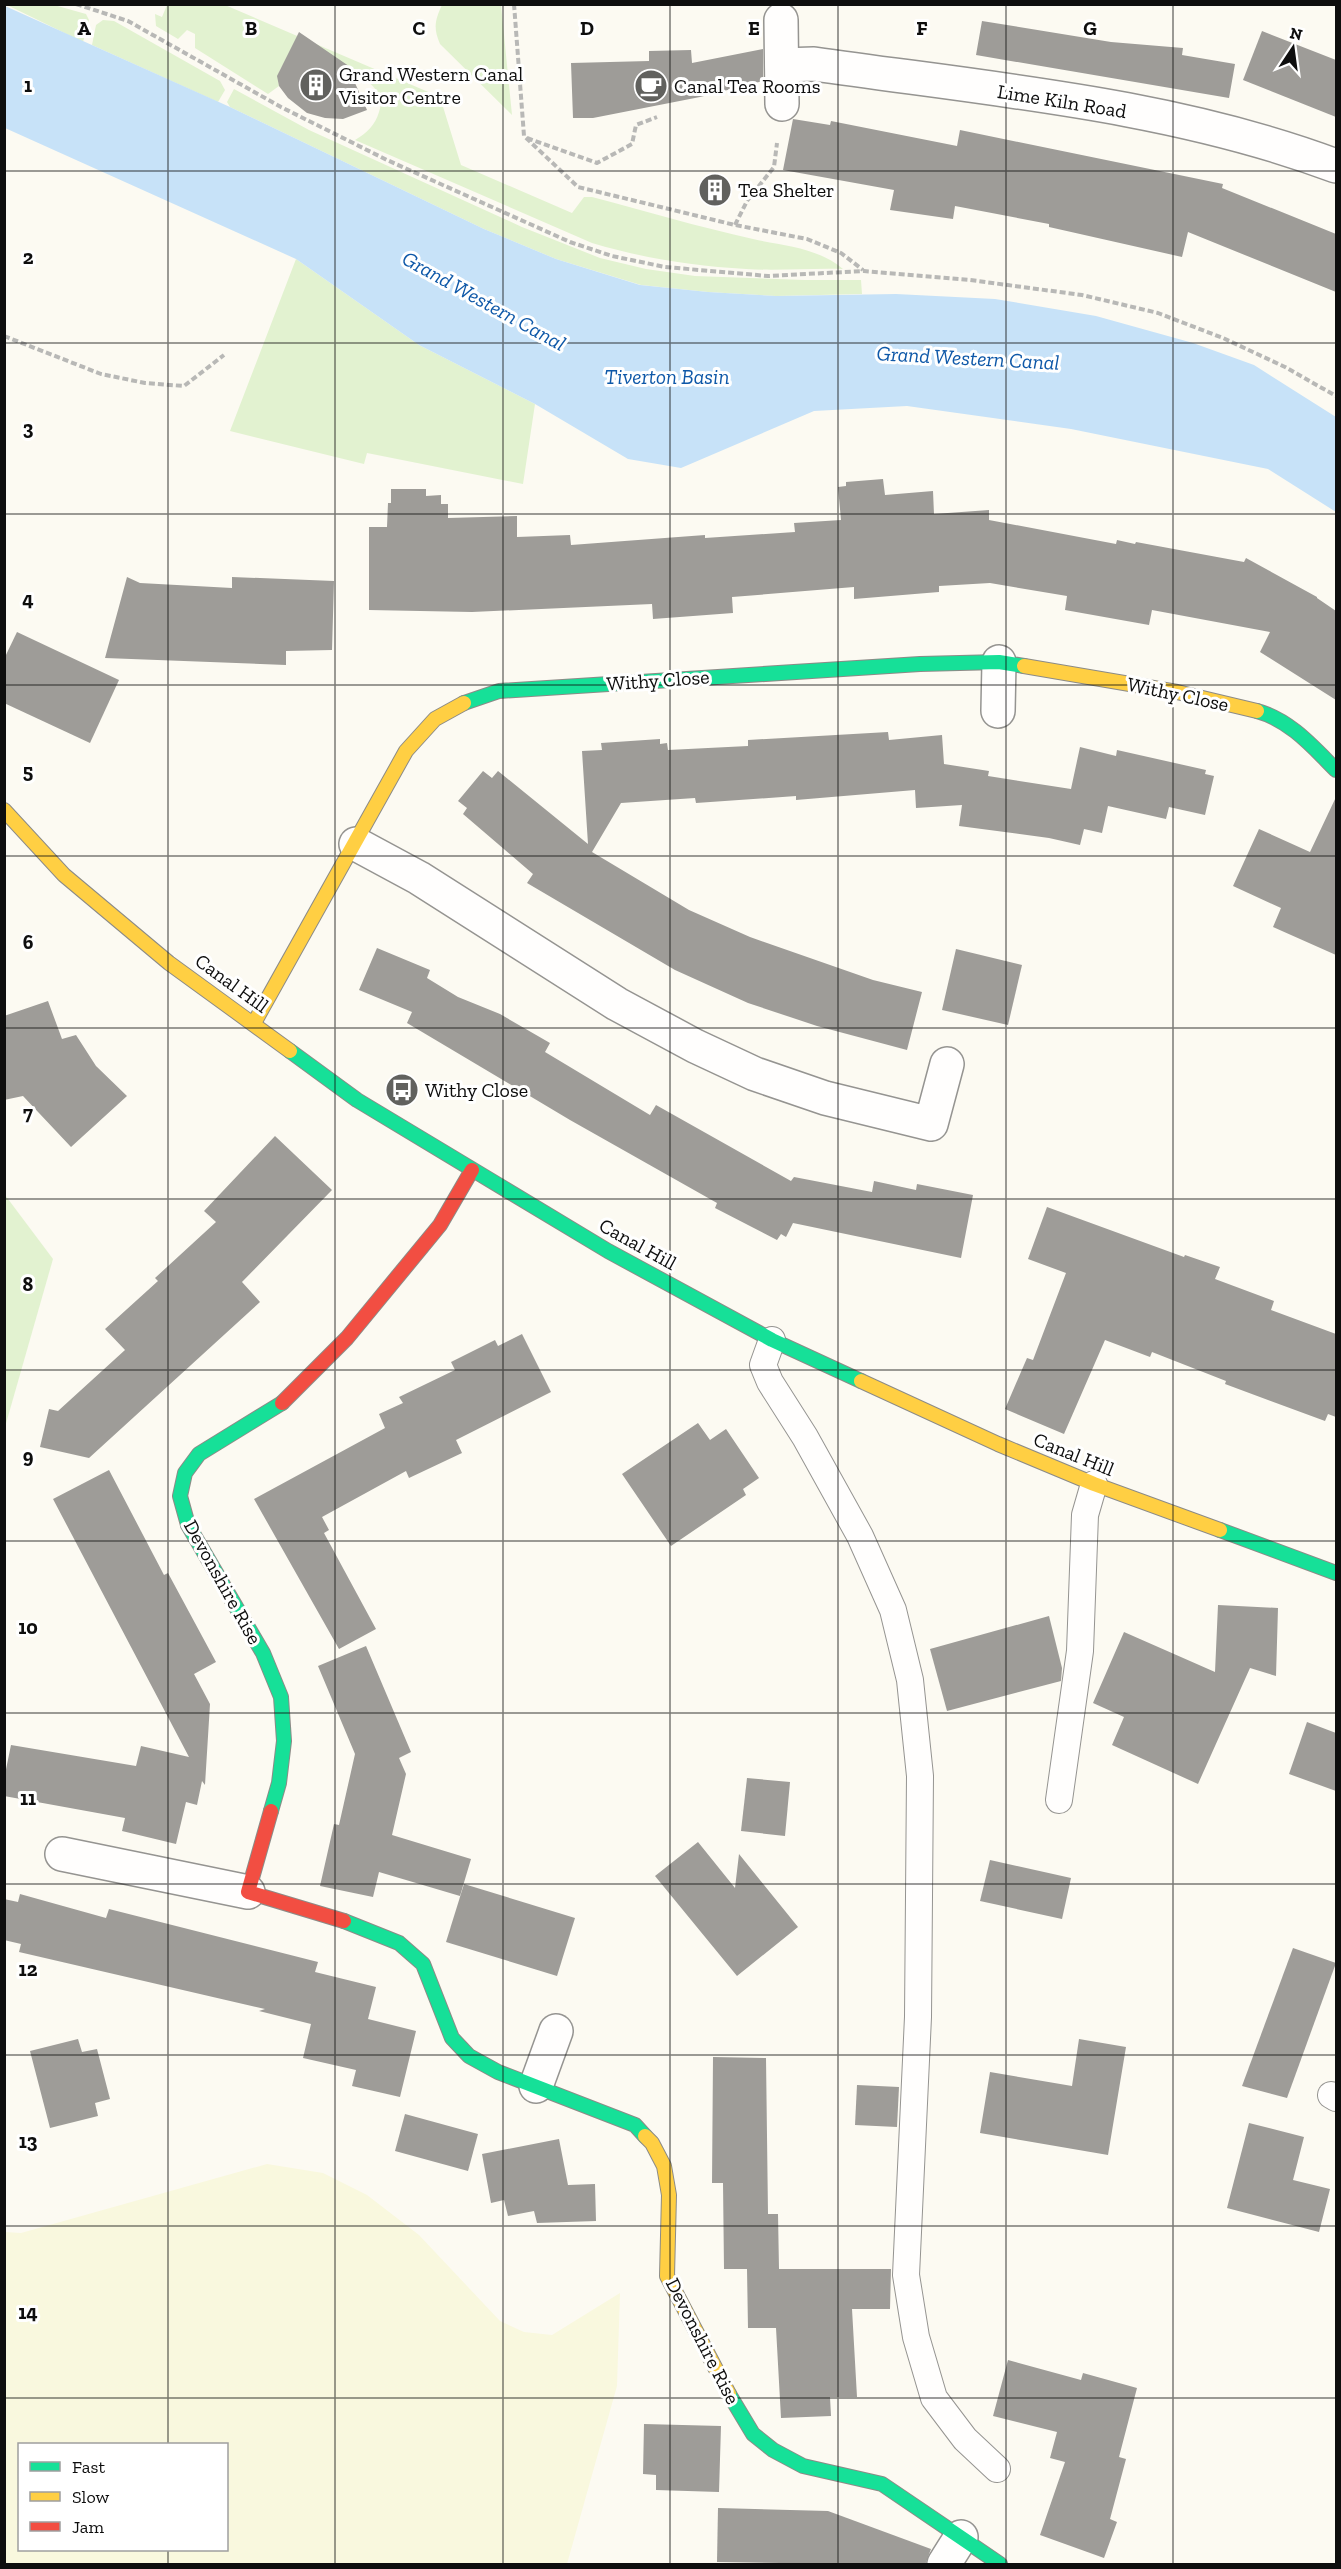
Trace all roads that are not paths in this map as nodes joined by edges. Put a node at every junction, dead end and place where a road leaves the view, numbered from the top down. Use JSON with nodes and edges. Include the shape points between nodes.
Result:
{"nodes":[{"id":1,"x":781,"y":20,"type":"dead end"},
{"id":2,"x":782,"y":65,"type":"junction"},
{"id":3,"x":782,"y":104,"type":"road end"},
{"id":4,"x":1336,"y":166,"type":"edge"},
{"id":5,"x":999,"y":662,"type":"junction"},
{"id":6,"x":998,"y":711,"type":"dead end"},
{"id":7,"x":1336,"y":770,"type":"edge"},
{"id":8,"x":4,"y":810,"type":"edge"},
{"id":9,"x":356,"y":844,"type":"junction"},
{"id":10,"x":254,"y":1023,"type":"junction"},
{"id":11,"x":947,"y":1064,"type":"dead end"},
{"id":12,"x":472,"y":1170,"type":"junction"},
{"id":13,"x":772,"y":1340,"type":"junction"},
{"id":14,"x":1094,"y":1484,"type":"junction"},
{"id":15,"x":1336,"y":1573,"type":"edge"},
{"id":16,"x":1059,"y":1800,"type":"dead end"},
{"id":17,"x":63,"y":1854,"type":"dead end"},
{"id":18,"x":248,"y":1892,"type":"junction"},
{"id":19,"x":556,"y":2031,"type":"dead end"},
{"id":20,"x":536,"y":2086,"type":"junction"},
{"id":21,"x":997,"y":2469,"type":"dead end"},
{"id":22,"x":961,"y":2537,"type":"junction"},
{"id":23,"x":944,"y":2565,"type":"edge"},
{"id":24,"x":1000,"y":2565,"type":"edge"}],
"edges":[{"from":1,"to":2,"type":"street"},
{"from":2,"to":3,"type":"street"},
{"from":2,"to":4,"type":"street","name":"Lime Kiln Road","via":[[814,64],[1166,117],[1252,138]]},
{"from":5,"to":6,"type":"street"},
{"from":5,"to":7,"type":"street","name":"Withy Close","via":[[1177,692],[1271,715],[1302,736]]},
{"from":5,"to":9,"type":"street","name":"Withy Close","via":[[920,663],[500,691],[469,700],[435,719],[406,751]]},
{"from":8,"to":10,"type":"street","name":"Canal Hill","via":[[64,875],[169,963]]},
{"from":9,"to":10,"type":"street","name":"Withy Close"},
{"from":9,"to":11,"type":"street","via":[[419,878],[617,1004],[755,1074],[825,1098],[931,1124]]},
{"from":10,"to":12,"type":"street","name":"Canal Hill","via":[[357,1100]]},
{"from":12,"to":13,"type":"street","name":"Canal Hill","via":[[608,1251]]},
{"from":12,"to":18,"type":"street","name":"Devonshire Rise","via":[[441,1225],[347,1338],[280,1405],[199,1454],[185,1473],[180,1496],[188,1524],[263,1653],[281,1697],[284,1741],[279,1783]]},
{"from":13,"to":14,"type":"street","name":"Canal Hill"},
{"from":13,"to":21,"type":"lane","via":[[763,1365],[860,1536],[893,1611],[910,1680],[920,1776],[918,2017],[906,2275],[916,2337],[934,2398],[965,2439]]},
{"from":14,"to":15,"type":"street","name":"Canal Hill"},
{"from":14,"to":16,"type":"lane","via":[[1085,1515],[1080,1651]]},
{"from":17,"to":18,"type":"street","name":"Devonshire Rise"},
{"from":18,"to":20,"type":"street","name":"Devonshire Rise","via":[[363,1927],[399,1943],[423,1964],[452,2038],[469,2056]]},
{"from":19,"to":20,"type":"street"},
{"from":20,"to":22,"type":"street","name":"Devonshire Rise","via":[[635,2125],[652,2143],[664,2166],[669,2195],[667,2276],[753,2434],[803,2466],[882,2484]]},
{"from":22,"to":23,"type":"street"},
{"from":22,"to":24,"type":"street","name":"Devonshire Rise"}]}
